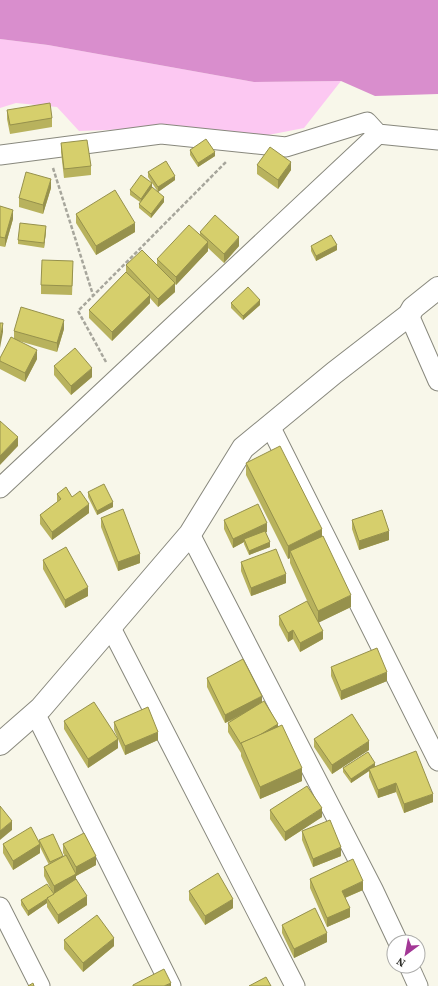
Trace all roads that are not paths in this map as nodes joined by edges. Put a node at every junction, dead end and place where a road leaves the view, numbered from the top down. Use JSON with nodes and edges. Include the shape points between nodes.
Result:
{"nodes":[{"id":1,"x":378,"y":134,"type":"junction"},
{"id":2,"x":438,"y":140,"type":"edge"},
{"id":3,"x":0,"y":155,"type":"edge"},
{"id":4,"x":438,"y":288,"type":"edge"},
{"id":5,"x":409,"y":315,"type":"junction"},
{"id":6,"x":438,"y":381,"type":"edge"},
{"id":7,"x":270,"y":426,"type":"junction"},
{"id":8,"x":0,"y":488,"type":"edge"},
{"id":9,"x":190,"y":534,"type":"junction"},
{"id":10,"x":110,"y":626,"type":"junction"},
{"id":11,"x":35,"y":713,"type":"junction"},
{"id":12,"x":0,"y":744,"type":"edge"},
{"id":13,"x":438,"y":761,"type":"edge"},
{"id":14,"x":0,"y":907,"type":"edge"},
{"id":15,"x":394,"y":934,"type":"edge"},
{"id":16,"x":413,"y":974,"type":"edge"},
{"id":17,"x":40,"y":986,"type":"edge"},
{"id":18,"x":171,"y":986,"type":"edge"},
{"id":19,"x":295,"y":986,"type":"edge"},
{"id":20,"x":418,"y":986,"type":"edge"}],
"edges":[{"from":1,"to":2,"type":"street"},
{"from":1,"to":3,"type":"street","via":[[367,122],[286,147],[161,134]]},
{"from":1,"to":8,"type":"street"},
{"from":4,"to":5,"type":"main road","via":[[413,308]]},
{"from":5,"to":6,"type":"street"},
{"from":5,"to":7,"type":"main road"},
{"from":7,"to":9,"type":"main road","via":[[243,448]]},
{"from":7,"to":13,"type":"street"},
{"from":9,"to":10,"type":"main road"},
{"from":9,"to":15,"type":"street"},
{"from":10,"to":11,"type":"main road"},
{"from":10,"to":19,"type":"street"},
{"from":11,"to":12,"type":"main road"},
{"from":11,"to":18,"type":"street"},
{"from":14,"to":17,"type":"street"},
{"from":16,"to":20,"type":"street"}]}
